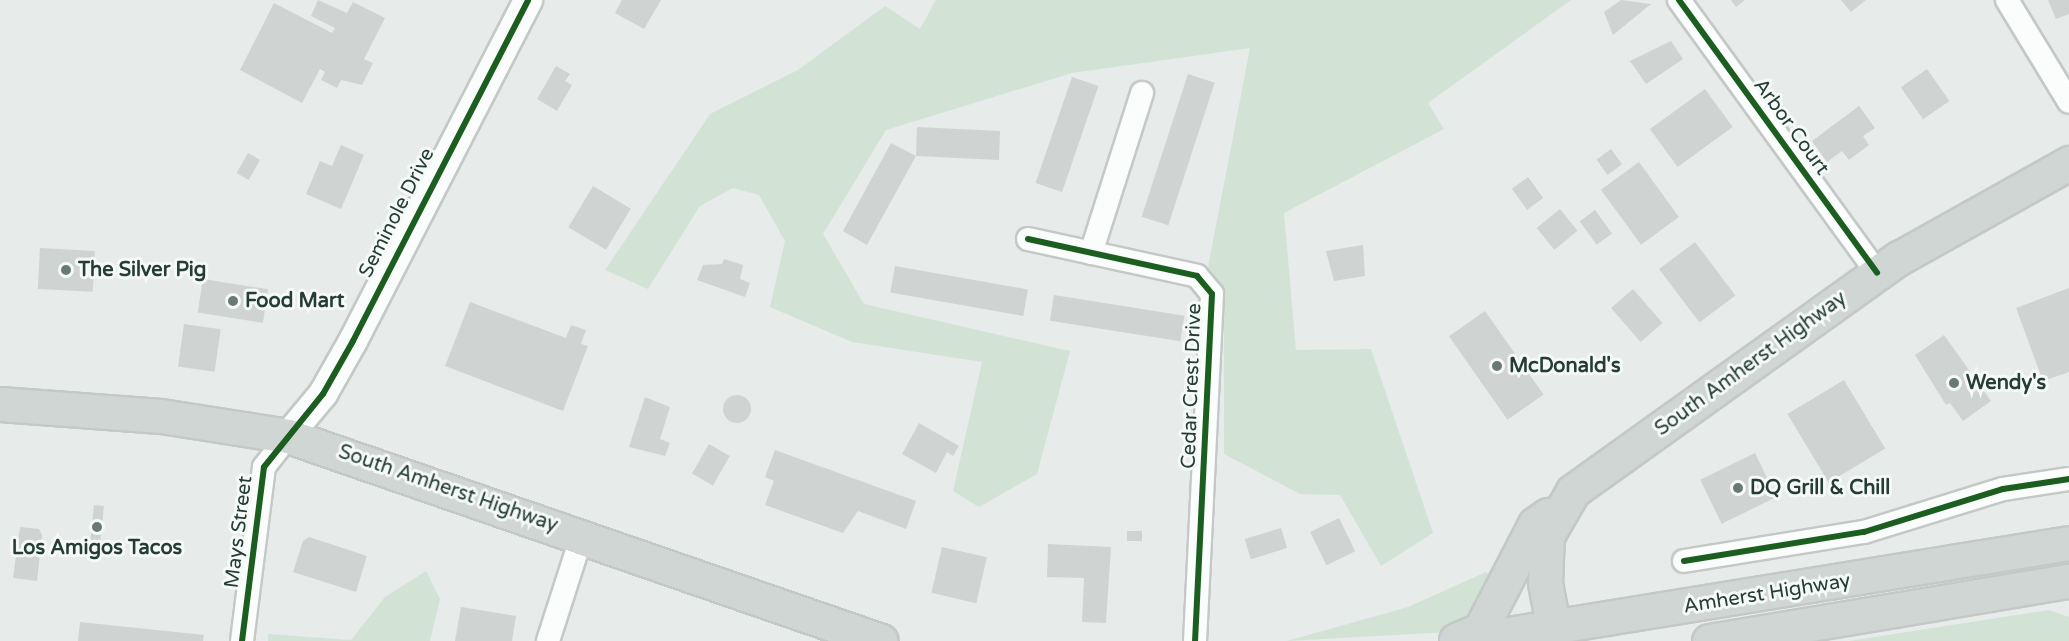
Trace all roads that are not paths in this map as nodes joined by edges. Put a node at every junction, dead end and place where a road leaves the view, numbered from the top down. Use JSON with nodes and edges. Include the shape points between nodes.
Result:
{"nodes":[{"id":1,"x":528,"y":0,"type":"edge"},
{"id":2,"x":1679,"y":0,"type":"edge"},
{"id":3,"x":2007,"y":0,"type":"edge"},
{"id":4,"x":1142,"y":93,"type":"dead end"},
{"id":5,"x":2069,"y":102,"type":"edge"},
{"id":6,"x":2069,"y":163,"type":"edge"},
{"id":7,"x":1028,"y":239,"type":"dead end"},
{"id":8,"x":1091,"y":254,"type":"junction"},
{"id":9,"x":1876,"y":273,"type":"junction"},
{"id":10,"x":0,"y":404,"type":"edge"},
{"id":11,"x":288,"y":436,"type":"junction"},
{"id":12,"x":2069,"y":479,"type":"edge"},
{"id":13,"x":1559,"y":507,"type":"junction"},
{"id":14,"x":582,"y":535,"type":"junction"},
{"id":15,"x":2069,"y":543,"type":"edge"},
{"id":16,"x":1684,"y":561,"type":"dead end"},
{"id":17,"x":2069,"y":581,"type":"edge"},
{"id":18,"x":1554,"y":634,"type":"edge"},
{"id":19,"x":242,"y":641,"type":"edge"},
{"id":20,"x":548,"y":641,"type":"edge"},
{"id":21,"x":881,"y":641,"type":"edge"},
{"id":22,"x":1195,"y":641,"type":"edge"},
{"id":23,"x":1455,"y":641,"type":"edge"},
{"id":24,"x":1465,"y":641,"type":"edge"},
{"id":25,"x":1708,"y":641,"type":"edge"}],
"edges":[{"from":1,"to":11,"type":"street","name":"Seminole Drive","via":[[353,341],[323,394]]},
{"from":2,"to":9,"type":"street","name":"Arbor Court"},
{"from":3,"to":5,"type":"street"},
{"from":4,"to":8,"type":"street"},
{"from":6,"to":9,"type":"main road","name":"South Amherst Highway"},
{"from":7,"to":8,"type":"street","name":"Cedar Crest Drive"},
{"from":8,"to":22,"type":"street","name":"Cedar Crest Drive","via":[[1197,276],[1212,294]]},
{"from":9,"to":13,"type":"main road","name":"South Amherst Highway","via":[[1573,491]]},
{"from":10,"to":11,"type":"main road","name":"South Amherst Highway","via":[[161,416]]},
{"from":11,"to":14,"type":"main road","name":"South Amherst Highway"},
{"from":11,"to":19,"type":"street","name":"Mays Street","via":[[264,467]]},
{"from":12,"to":16,"type":"street","via":[[2003,489],[1845,537]]},
{"from":13,"to":18,"type":"main road","name":"South Amherst Highway","via":[[1547,536],[1544,560]]},
{"from":13,"to":23,"type":"main road","via":[[1535,524],[1480,630]]},
{"from":14,"to":20,"type":"street"},
{"from":14,"to":21,"type":"main road","name":"South Amherst Highway"},
{"from":15,"to":18,"type":"main road","name":"Amherst Highway"},
{"from":17,"to":25,"type":"main road","name":"Amherst Highway"},
{"from":18,"to":24,"type":"main road","name":"Amherst Highway"}]}
